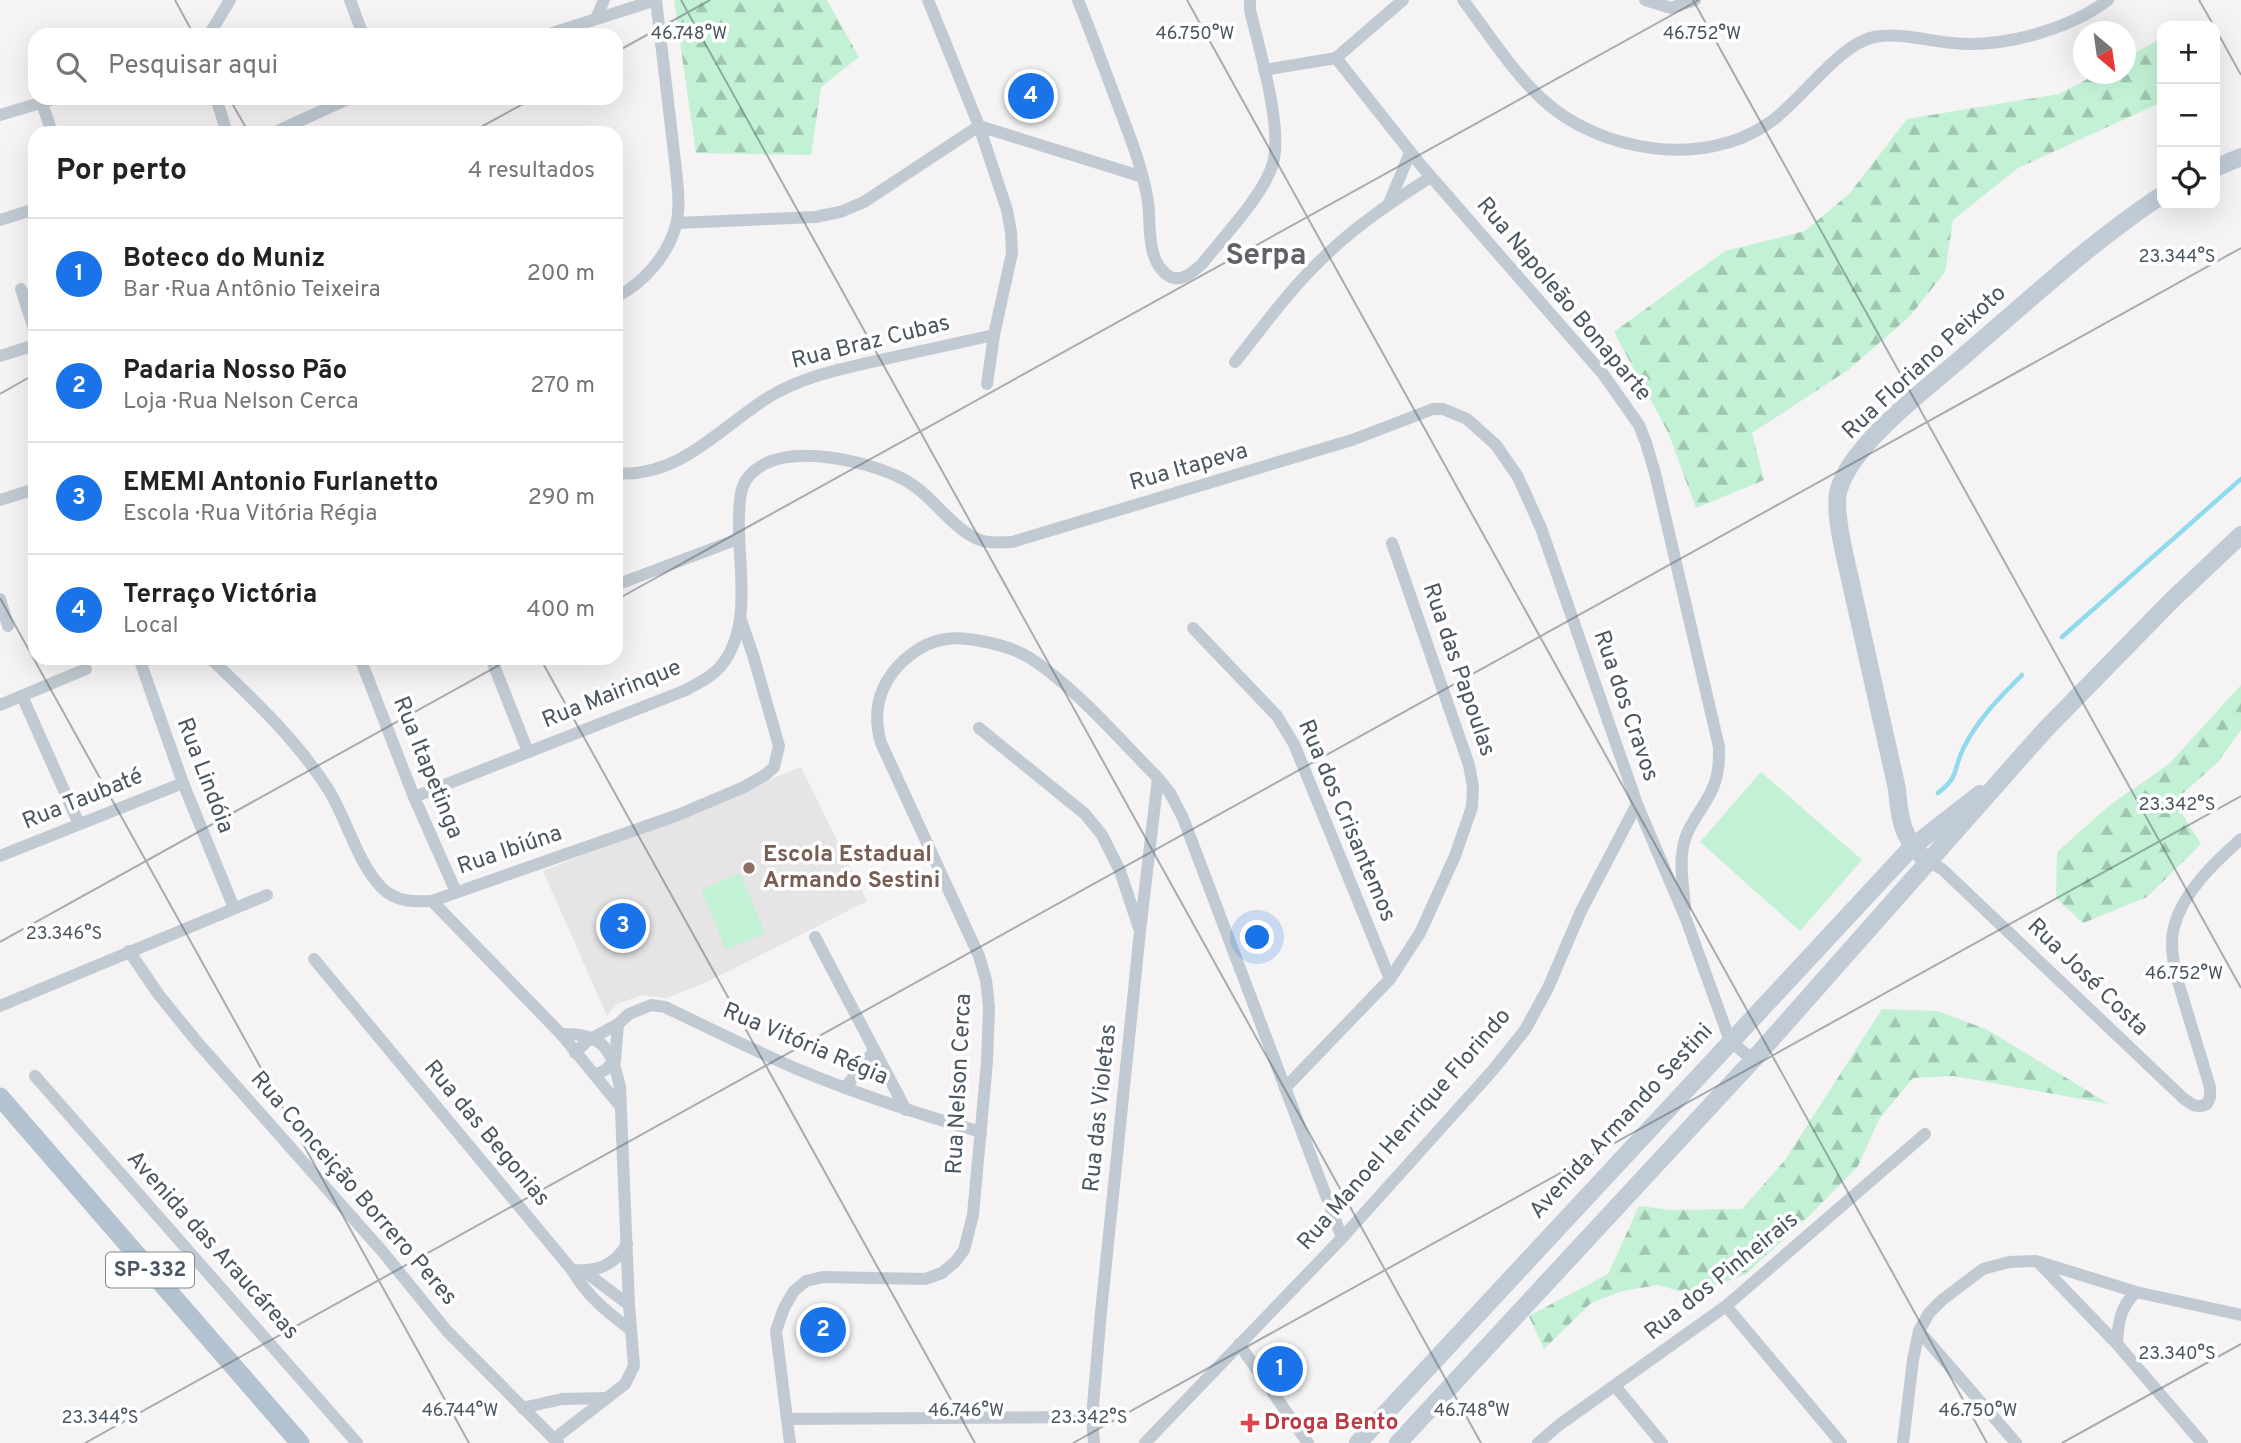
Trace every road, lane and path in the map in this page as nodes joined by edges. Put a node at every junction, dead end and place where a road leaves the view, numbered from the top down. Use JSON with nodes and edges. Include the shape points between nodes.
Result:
{"nodes":[{"id":1,"x":230,"y":0,"type":"edge"},
{"id":2,"x":350,"y":0,"type":"edge"},
{"id":3,"x":604,"y":0,"type":"edge"},
{"id":4,"x":656,"y":0,"type":"edge"},
{"id":5,"x":928,"y":0,"type":"edge"},
{"id":6,"x":1078,"y":0,"type":"edge"},
{"id":7,"x":1250,"y":0,"type":"edge"},
{"id":8,"x":1403,"y":0,"type":"edge"},
{"id":9,"x":1463,"y":0,"type":"edge"},
{"id":10,"x":1645,"y":0,"type":"edge"},
{"id":11,"x":1695,"y":0,"type":"edge"},
{"id":12,"x":2108,"y":0,"type":"edge"},
{"id":13,"x":1672,"y":4,"type":"edge"},
{"id":14,"x":596,"y":19,"type":"junction"},
{"id":15,"x":213,"y":28,"type":"edge"},
{"id":16,"x":360,"y":28,"type":"edge"},
{"id":17,"x":568,"y":28,"type":"edge"},
{"id":18,"x":1336,"y":58,"type":"junction"},
{"id":19,"x":1264,"y":70,"type":"junction"},
{"id":20,"x":35,"y":105,"type":"edge"},
{"id":21,"x":43,"y":105,"type":"edge"},
{"id":22,"x":218,"y":105,"type":"edge"},
{"id":23,"x":335,"y":105,"type":"edge"},
{"id":24,"x":0,"y":115,"type":"edge"},
{"id":25,"x":50,"y":126,"type":"edge"},
{"id":26,"x":225,"y":126,"type":"edge"},
{"id":27,"x":288,"y":126,"type":"edge"},
{"id":28,"x":979,"y":126,"type":"junction"},
{"id":29,"x":1410,"y":153,"type":"junction"},
{"id":30,"x":2241,"y":157,"type":"edge"},
{"id":31,"x":2220,"y":166,"type":"edge"},
{"id":32,"x":1143,"y":177,"type":"junction"},
{"id":33,"x":1431,"y":177,"type":"junction"},
{"id":34,"x":2157,"y":198,"type":"edge"},
{"id":35,"x":1389,"y":203,"type":"junction"},
{"id":36,"x":28,"y":211,"type":"edge"},
{"id":37,"x":0,"y":220,"type":"edge"},
{"id":38,"x":677,"y":223,"type":"junction"},
{"id":39,"x":21,"y":289,"type":"dead end"},
{"id":40,"x":623,"y":293,"type":"edge"},
{"id":41,"x":28,"y":310,"type":"edge"},
{"id":42,"x":994,"y":335,"type":"junction"},
{"id":43,"x":28,"y":347,"type":"edge"},
{"id":44,"x":0,"y":356,"type":"edge"},
{"id":45,"x":1235,"y":362,"type":"dead end"},
{"id":46,"x":987,"y":384,"type":"dead end"},
{"id":47,"x":1418,"y":413,"type":"joint"},
{"id":48,"x":623,"y":473,"type":"edge"},
{"id":49,"x":28,"y":491,"type":"edge"},
{"id":50,"x":0,"y":499,"type":"edge"},
{"id":51,"x":969,"y":533,"type":"joint"},
{"id":52,"x":2241,"y":536,"type":"edge"},
{"id":53,"x":738,"y":538,"type":"junction"},
{"id":54,"x":1392,"y":543,"type":"dead end"},
{"id":55,"x":623,"y":582,"type":"edge"},
{"id":56,"x":0,"y":599,"type":"edge"},
{"id":57,"x":741,"y":620,"type":"junction"},
{"id":58,"x":8,"y":626,"type":"dead end"},
{"id":59,"x":1193,"y":628,"type":"dead end"},
{"id":60,"x":141,"y":665,"type":"edge"},
{"id":61,"x":217,"y":665,"type":"edge"},
{"id":62,"x":363,"y":665,"type":"edge"},
{"id":63,"x":494,"y":665,"type":"edge"},
{"id":64,"x":86,"y":669,"type":"dead end"},
{"id":65,"x":22,"y":696,"type":"junction"},
{"id":66,"x":0,"y":705,"type":"edge"},
{"id":67,"x":979,"y":727,"type":"dead end"},
{"id":68,"x":528,"y":752,"type":"junction"},
{"id":69,"x":2007,"y":772,"type":"junction"},
{"id":70,"x":1158,"y":778,"type":"junction"},
{"id":71,"x":183,"y":783,"type":"junction"},
{"id":72,"x":414,"y":797,"type":"junction"},
{"id":73,"x":1637,"y":804,"type":"junction"},
{"id":74,"x":79,"y":824,"type":"junction"},
{"id":75,"x":2241,"y":839,"type":"edge"},
{"id":76,"x":1918,"y":842,"type":"junction"},
{"id":77,"x":0,"y":856,"type":"edge"},
{"id":78,"x":1936,"y":862,"type":"junction"},
{"id":79,"x":456,"y":892,"type":"junction"},
{"id":80,"x":267,"y":895,"type":"dead end"},
{"id":81,"x":432,"y":901,"type":"junction"},
{"id":82,"x":234,"y":908,"type":"junction"},
{"id":83,"x":1686,"y":919,"type":"junction"},
{"id":84,"x":1140,"y":932,"type":"junction"},
{"id":85,"x":815,"y":937,"type":"dead end"},
{"id":86,"x":129,"y":951,"type":"junction"},
{"id":87,"x":314,"y":959,"type":"dead end"},
{"id":88,"x":1390,"y":979,"type":"junction"},
{"id":89,"x":0,"y":1006,"type":"edge"},
{"id":90,"x":618,"y":1024,"type":"junction"},
{"id":91,"x":561,"y":1034,"type":"junction"},
{"id":92,"x":594,"y":1037,"type":"junction"},
{"id":93,"x":1730,"y":1041,"type":"junction"},
{"id":94,"x":874,"y":1051,"type":"junction"},
{"id":95,"x":575,"y":1053,"type":"junction"},
{"id":96,"x":1753,"y":1060,"type":"junction"},
{"id":97,"x":613,"y":1063,"type":"junction"},
{"id":98,"x":595,"y":1075,"type":"junction"},
{"id":99,"x":35,"y":1076,"type":"dead end"},
{"id":100,"x":845,"y":1088,"type":"junction"},
{"id":101,"x":1285,"y":1088,"type":"junction"},
{"id":102,"x":0,"y":1097,"type":"edge"},
{"id":103,"x":620,"y":1106,"type":"junction"},
{"id":104,"x":906,"y":1110,"type":"junction"},
{"id":105,"x":981,"y":1132,"type":"junction"},
{"id":106,"x":1925,"y":1133,"type":"dead end"},
{"id":107,"x":1342,"y":1238,"type":"junction"},
{"id":108,"x":628,"y":1243,"type":"junction"},
{"id":109,"x":2036,"y":1261,"type":"junction"},
{"id":110,"x":578,"y":1271,"type":"junction"},
{"id":111,"x":2136,"y":1292,"type":"junction"},
{"id":112,"x":629,"y":1305,"type":"junction"},
{"id":113,"x":1726,"y":1306,"type":"junction"},
{"id":114,"x":2241,"y":1315,"type":"edge"},
{"id":115,"x":631,"y":1330,"type":"junction"},
{"id":116,"x":1919,"y":1331,"type":"junction"},
{"id":117,"x":1239,"y":1344,"type":"junction"},
{"id":118,"x":2117,"y":1344,"type":"junction"},
{"id":119,"x":1615,"y":1386,"type":"junction"},
{"id":120,"x":607,"y":1398,"type":"junction"},
{"id":121,"x":522,"y":1408,"type":"junction"},
{"id":122,"x":1092,"y":1416,"type":"junction"},
{"id":123,"x":787,"y":1419,"type":"junction"},
{"id":124,"x":556,"y":1441,"type":"edge"},
{"id":125,"x":300,"y":1443,"type":"edge"},
{"id":126,"x":357,"y":1443,"type":"edge"},
{"id":127,"x":790,"y":1443,"type":"edge"},
{"id":128,"x":1094,"y":1443,"type":"edge"},
{"id":129,"x":1146,"y":1443,"type":"edge"},
{"id":130,"x":1308,"y":1443,"type":"edge"},
{"id":131,"x":1358,"y":1443,"type":"edge"},
{"id":132,"x":1398,"y":1443,"type":"edge"},
{"id":133,"x":1538,"y":1443,"type":"edge"},
{"id":134,"x":1662,"y":1443,"type":"edge"},
{"id":135,"x":1841,"y":1443,"type":"edge"},
{"id":136,"x":1903,"y":1443,"type":"edge"},
{"id":137,"x":2016,"y":1443,"type":"edge"},
{"id":138,"x":2202,"y":1443,"type":"edge"}],
"edges":[{"from":1,"to":15,"type":"street"},
{"from":2,"to":16,"type":"street"},
{"from":3,"to":14,"type":"street"},
{"from":4,"to":14,"type":"street"},
{"from":4,"to":38,"type":"street","via":[[677,179]]},
{"from":5,"to":28,"type":"street"},
{"from":6,"to":32,"type":"street"},
{"from":7,"to":19,"type":"street"},
{"from":8,"to":18,"type":"street"},
{"from":9,"to":12,"type":"street","via":[[1500,50],[1561,115],[1630,144],[1668,150],[1714,146],[1768,124],[1857,43],[1894,36],[1990,44],[2079,18]]},
{"from":10,"to":13,"type":"street"},
{"from":11,"to":13,"type":"street"},
{"from":14,"to":17,"type":"street"},
{"from":18,"to":19,"type":"street"},
{"from":18,"to":29,"type":"street","name":"Rua Napoleão Bonaparte"},
{"from":19,"to":32,"type":"street","via":[[1274,123],[1272,166],[1259,192],[1202,264],[1183,278],[1166,275],[1159,267]]},
{"from":20,"to":24,"type":"street"},
{"from":21,"to":25,"type":"street"},
{"from":22,"to":26,"type":"street"},
{"from":23,"to":27,"type":"street"},
{"from":28,"to":32,"type":"street"},
{"from":28,"to":38,"type":"street","via":[[864,202],[840,212]]},
{"from":28,"to":42,"type":"street","via":[[1012,232],[1012,253]]},
{"from":29,"to":33,"type":"street","name":"Rua Napoleão Bonaparte"},
{"from":29,"to":35,"type":"street"},
{"from":30,"to":31,"type":"street"},
{"from":33,"to":35,"type":"street"},
{"from":33,"to":83,"type":"street","name":"Rua Napoleão Bonaparte","via":[[1604,374],[1647,443],[1719,747],[1713,788],[1683,847]]},
{"from":34,"to":76,"type":"street","name":"Rua Floriano Peixoto","via":[[2082,254],[1890,422],[1859,453],[1838,490],[1843,547],[1897,789]]},
{"from":35,"to":45,"type":"street","via":[[1316,265]]},
{"from":36,"to":37,"type":"street"},
{"from":38,"to":40,"type":"street","via":[[651,270]]},
{"from":39,"to":41,"type":"street"},
{"from":42,"to":46,"type":"street"},
{"from":42,"to":48,"type":"street","name":"Rua Braz Cubas","via":[[825,373],[787,387],[672,464],[651,472]]},
{"from":43,"to":44,"type":"street"},
{"from":47,"to":51,"type":"street","name":"Rua Itapeva","via":[[1352,440],[1012,542],[979,540]]},
{"from":47,"to":73,"type":"street","name":"Rua dos Cravos","via":[[1443,409],[1467,419],[1496,445],[1518,477],[1541,528]]},
{"from":49,"to":50,"type":"street"},
{"from":51,"to":53,"type":"street","name":"Rua Mairinque","via":[[901,477],[859,463],[792,455],[755,471],[747,480],[741,492]]},
{"from":52,"to":69,"type":"street","via":[[2127,645]]},
{"from":53,"to":55,"type":"street"},
{"from":53,"to":57,"type":"street","name":"Rua Mairinque"},
{"from":54,"to":88,"type":"street","name":"Rua das Papoulas","via":[[1473,787],[1472,807],[1455,856],[1420,933]]},
{"from":56,"to":58,"type":"street"},
{"from":57,"to":68,"type":"street","name":"Rua Mairinque","via":[[732,649],[709,677]]},
{"from":57,"to":79,"type":"street","name":"Rua Ibiúna","via":[[779,746],[774,767],[744,787],[678,815]]},
{"from":59,"to":88,"type":"street","name":"Rua dos Crisantemos","via":[[1277,716],[1294,744]]},
{"from":60,"to":71,"type":"street","name":"Rua Lindóia"},
{"from":61,"to":81,"type":"street","name":"Rua Ibiúna","via":[[295,742],[316,770],[382,888],[396,898]]},
{"from":62,"to":72,"type":"street","name":"Rua Itapetinga"},
{"from":63,"to":68,"type":"street"},
{"from":64,"to":65,"type":"street"},
{"from":65,"to":66,"type":"street"},
{"from":65,"to":74,"type":"street"},
{"from":67,"to":84,"type":"street","via":[[1085,814],[1102,835],[1120,871]]},
{"from":68,"to":72,"type":"street","name":"Rua Mairinque"},
{"from":69,"to":76,"type":"street","name":"Avenida Armando Sestini"},
{"from":69,"to":78,"type":"street"},
{"from":70,"to":84,"type":"street","name":"Rua das Violetas"},
{"from":70,"to":101,"type":"street","name":"Rua Nelson Cerca","via":[[1183,818]]},
{"from":70,"to":105,"type":"street","name":"Rua Nelson Cerca","via":[[1057,678],[1011,649],[957,637],[939,639],[901,662],[884,684],[875,724],[881,743],[986,980],[989,1007]]},
{"from":71,"to":74,"type":"street","name":"Rua Taubaté"},
{"from":71,"to":82,"type":"street","name":"Rua Lindóia"},
{"from":72,"to":79,"type":"street","name":"Rua Itapetinga"},
{"from":73,"to":83,"type":"street","name":"Rua dos Cravos"},
{"from":73,"to":107,"type":"street","name":"Rua Manoel Henrique Florindo","via":[[1525,1030]]},
{"from":74,"to":77,"type":"street","name":"Rua Taubaté"},
{"from":75,"to":78,"type":"street","name":"Rua José Costa","via":[[2183,904],[2173,928],[2175,972],[2210,1087],[2207,1104],[2200,1107],[2182,1097]]},
{"from":76,"to":78,"type":"street","name":"Rua Floriano Peixoto"},
{"from":76,"to":93,"type":"street","name":"Avenida Armando Sestini"},
{"from":78,"to":96,"type":"street"},
{"from":79,"to":81,"type":"street","name":"Rua Ibiúna"},
{"from":80,"to":82,"type":"street"},
{"from":81,"to":91,"type":"street"},
{"from":82,"to":86,"type":"street"},
{"from":83,"to":93,"type":"street","name":"Rua dos Cravos"},
{"from":84,"to":122,"type":"street","name":"Rua das Violetas"},
{"from":85,"to":94,"type":"street"},
{"from":86,"to":89,"type":"street"},
{"from":86,"to":121,"type":"street","name":"Rua Conceição Borrero Peres","via":[[198,1044],[447,1331]]},
{"from":87,"to":110,"type":"street","name":"Rua das Begonias"},
{"from":88,"to":101,"type":"street","name":"Rua das Papoulas"},
{"from":90,"to":92,"type":"street","name":"Rua Vitória Régia"},
{"from":90,"to":97,"type":"street"},
{"from":90,"to":100,"type":"street","name":"Rua Vitória Régia","via":[[641,1007],[666,1007]]},
{"from":91,"to":92,"type":"street"},
{"from":91,"to":95,"type":"street"},
{"from":92,"to":95,"type":"street","name":"Rua Vitória Régia"},
{"from":92,"to":97,"type":"street"},
{"from":93,"to":96,"type":"street"},
{"from":93,"to":131,"type":"street","name":"Avenida Armando Sestini"},
{"from":94,"to":100,"type":"street"},
{"from":94,"to":104,"type":"street"},
{"from":95,"to":98,"type":"street"},
{"from":96,"to":132,"type":"street"},
{"from":97,"to":98,"type":"street"},
{"from":97,"to":103,"type":"street"},
{"from":98,"to":103,"type":"street"},
{"from":99,"to":126,"type":"street","name":"Avenida das Araucáreas"},
{"from":100,"to":104,"type":"street","name":"Rua Vitória Régia"},
{"from":101,"to":107,"type":"street","name":"Rua Nelson Cerca"},
{"from":102,"to":125,"type":"main road","number":"SP-332"},
{"from":103,"to":108,"type":"street"},
{"from":104,"to":105,"type":"street","name":"Rua Vitória Régia"},
{"from":105,"to":123,"type":"street","name":"Rua Nelson Cerca","via":[[973,1215],[964,1250],[955,1262],[925,1279],[823,1277],[806,1281],[794,1291],[776,1331]]},
{"from":106,"to":113,"type":"street","name":"Rua dos Pinheirais"},
{"from":107,"to":117,"type":"street","name":"Rua Manoel Henrique Florindo"},
{"from":108,"to":110,"type":"street","via":[[605,1268]]},
{"from":108,"to":112,"type":"street"},
{"from":109,"to":111,"type":"street"},
{"from":109,"to":116,"type":"street","via":[[1983,1269],[1942,1300]]},
{"from":109,"to":118,"type":"street"},
{"from":110,"to":112,"type":"street","name":"Rua das Begonias"},
{"from":110,"to":115,"type":"street","name":"Rua das Begonias","via":[[592,1299]]},
{"from":111,"to":114,"type":"street"},
{"from":111,"to":118,"type":"street","via":[[2119,1318]]},
{"from":112,"to":115,"type":"street"},
{"from":113,"to":119,"type":"street","name":"Rua dos Pinheirais"},
{"from":113,"to":135,"type":"street"},
{"from":115,"to":120,"type":"street","via":[[634,1366],[625,1384]]},
{"from":116,"to":136,"type":"street"},
{"from":116,"to":137,"type":"street"},
{"from":117,"to":129,"type":"street","name":"Rua Manoel Henrique Florindo"},
{"from":117,"to":130,"type":"street"},
{"from":118,"to":138,"type":"street"},
{"from":119,"to":133,"type":"street","name":"Rua dos Pinheirais"},
{"from":119,"to":134,"type":"street"},
{"from":120,"to":121,"type":"street","via":[[562,1399]]},
{"from":120,"to":124,"type":"street"},
{"from":121,"to":124,"type":"street","name":"Rua Conceição Borrero Peres"},
{"from":122,"to":123,"type":"street"},
{"from":122,"to":128,"type":"street","name":"Rua das Violetas"},
{"from":123,"to":127,"type":"street","name":"Rua Nelson Cerca"}]}
